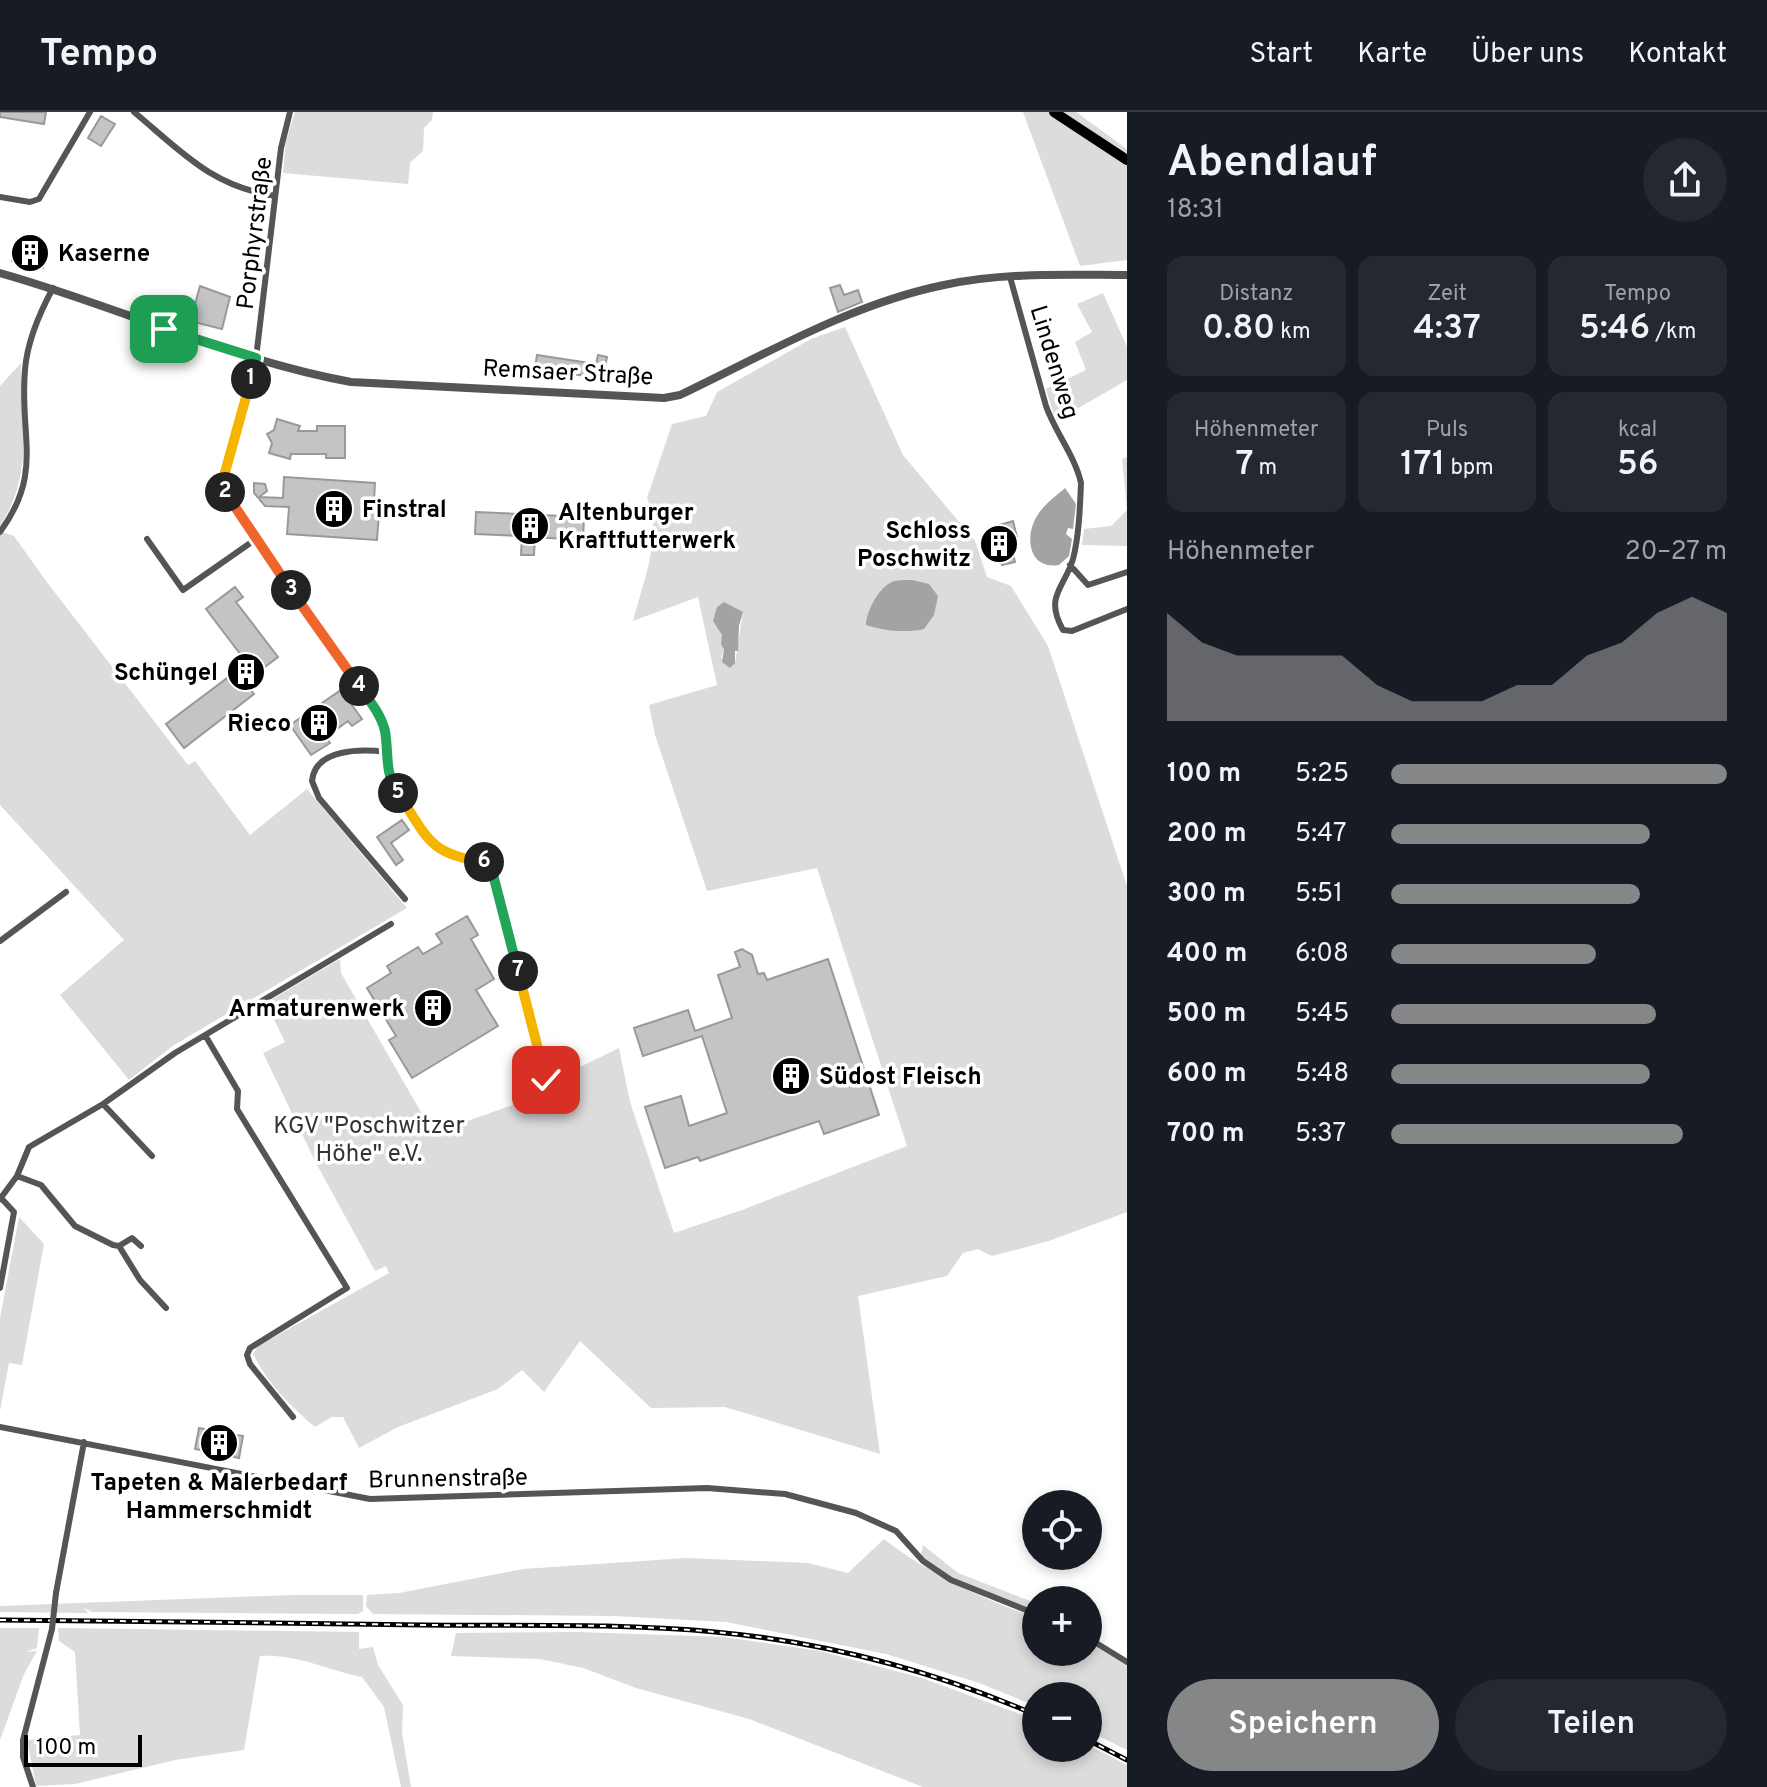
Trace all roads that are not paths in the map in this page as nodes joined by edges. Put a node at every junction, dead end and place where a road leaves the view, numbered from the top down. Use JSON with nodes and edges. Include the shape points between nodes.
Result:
{"nodes":[{"id":1,"x":90,"y":112,"type":"edge"},
{"id":2,"x":134,"y":112,"type":"edge"},
{"id":3,"x":290,"y":112,"type":"edge"},
{"id":4,"x":1054,"y":112,"type":"edge"},
{"id":5,"x":1127,"y":160,"type":"edge"},
{"id":6,"x":275,"y":196,"type":"junction"},
{"id":7,"x":0,"y":197,"type":"edge"},
{"id":8,"x":0,"y":273,"type":"edge"},
{"id":9,"x":1127,"y":275,"type":"edge"},
{"id":10,"x":1010,"y":277,"type":"junction"},
{"id":11,"x":53,"y":288,"type":"junction"},
{"id":12,"x":256,"y":358,"type":"junction"},
{"id":13,"x":0,"y":532,"type":"edge"},
{"id":14,"x":147,"y":539,"type":"dead end"},
{"id":15,"x":256,"y":539,"type":"junction"},
{"id":16,"x":1070,"y":565,"type":"junction"},
{"id":17,"x":1127,"y":572,"type":"edge"},
{"id":18,"x":1127,"y":609,"type":"edge"},
{"id":19,"x":386,"y":752,"type":"junction"},
{"id":20,"x":66,"y":892,"type":"dead end"},
{"id":21,"x":405,"y":899,"type":"dead end"},
{"id":22,"x":391,"y":924,"type":"dead end"},
{"id":23,"x":0,"y":941,"type":"edge"},
{"id":24,"x":205,"y":1035,"type":"junction"},
{"id":25,"x":546,"y":1080,"type":"dead end"},
{"id":26,"x":103,"y":1104,"type":"junction"},
{"id":27,"x":152,"y":1156,"type":"dead end"},
{"id":28,"x":17,"y":1176,"type":"junction"},
{"id":29,"x":1,"y":1198,"type":"edge"},
{"id":30,"x":119,"y":1246,"type":"junction"},
{"id":31,"x":141,"y":1246,"type":"dead end"},
{"id":32,"x":0,"y":1288,"type":"edge"},
{"id":33,"x":166,"y":1308,"type":"dead end"},
{"id":34,"x":293,"y":1417,"type":"dead end"},
{"id":35,"x":0,"y":1427,"type":"edge"},
{"id":36,"x":84,"y":1442,"type":"junction"},
{"id":37,"x":1022,"y":1608,"type":"edge"},
{"id":38,"x":1102,"y":1647,"type":"edge"},
{"id":39,"x":1127,"y":1662,"type":"edge"},
{"id":40,"x":33,"y":1787,"type":"edge"}],
"edges":[{"from":1,"to":7,"type":"street","via":[[39,199]]},
{"from":2,"to":6,"type":"street","via":[[214,177],[241,190]]},
{"from":3,"to":6,"type":"street","name":"Porphyrstraße"},
{"from":4,"to":5,"type":"highway"},
{"from":6,"to":12,"type":"street","name":"Porphyrstraße"},
{"from":8,"to":11,"type":"street","name":"Remsaer Straße"},
{"from":9,"to":10,"type":"street","name":"Remsaer Straße"},
{"from":10,"to":12,"type":"street","name":"Remsaer Straße","via":[[947,284],[869,306],[664,398],[351,382]]},
{"from":10,"to":16,"type":"street","name":"Lindenweg","via":[[1046,406],[1079,472],[1080,507]]},
{"from":11,"to":12,"type":"street","name":"Remsaer Straße"},
{"from":11,"to":13,"type":"street","via":[[42,307],[25,370],[28,472],[22,498]]},
{"from":12,"to":15,"type":"street","name":"Porphyrstraße","via":[[223,487]]},
{"from":14,"to":15,"type":"street","via":[[183,590]]},
{"from":15,"to":19,"type":"street","name":"Porphyrstraße","via":[[380,717]]},
{"from":16,"to":17,"type":"street","via":[[1088,585]]},
{"from":16,"to":18,"type":"street","name":"Lindenweg","via":[[1054,597],[1063,630]]},
{"from":19,"to":21,"type":"street","via":[[342,752],[317,768],[312,781],[319,798]]},
{"from":19,"to":25,"type":"street","name":"Porphyrstraße","via":[[391,782],[437,850],[490,863]]},
{"from":20,"to":23,"type":"street"},
{"from":22,"to":24,"type":"street"},
{"from":24,"to":26,"type":"street"},
{"from":24,"to":34,"type":"street","via":[[238,1091],[237,1109],[347,1288],[250,1348],[247,1355]]},
{"from":26,"to":27,"type":"street"},
{"from":26,"to":28,"type":"street","via":[[29,1147]]},
{"from":28,"to":29,"type":"street"},
{"from":28,"to":30,"type":"street","via":[[41,1185],[75,1226]]},
{"from":29,"to":32,"type":"street","via":[[14,1212]]},
{"from":30,"to":31,"type":"street","via":[[132,1238]]},
{"from":30,"to":33,"type":"street"},
{"from":35,"to":36,"type":"street","name":"Brunnenstraße"},
{"from":36,"to":37,"type":"street","name":"Brunnenstraße","via":[[370,1499],[707,1488],[785,1494],[856,1513],[896,1531],[923,1561],[951,1580]]},
{"from":36,"to":40,"type":"street","bridge":true,"via":[[52,1629],[23,1740]]},
{"from":38,"to":39,"type":"street"}]}
